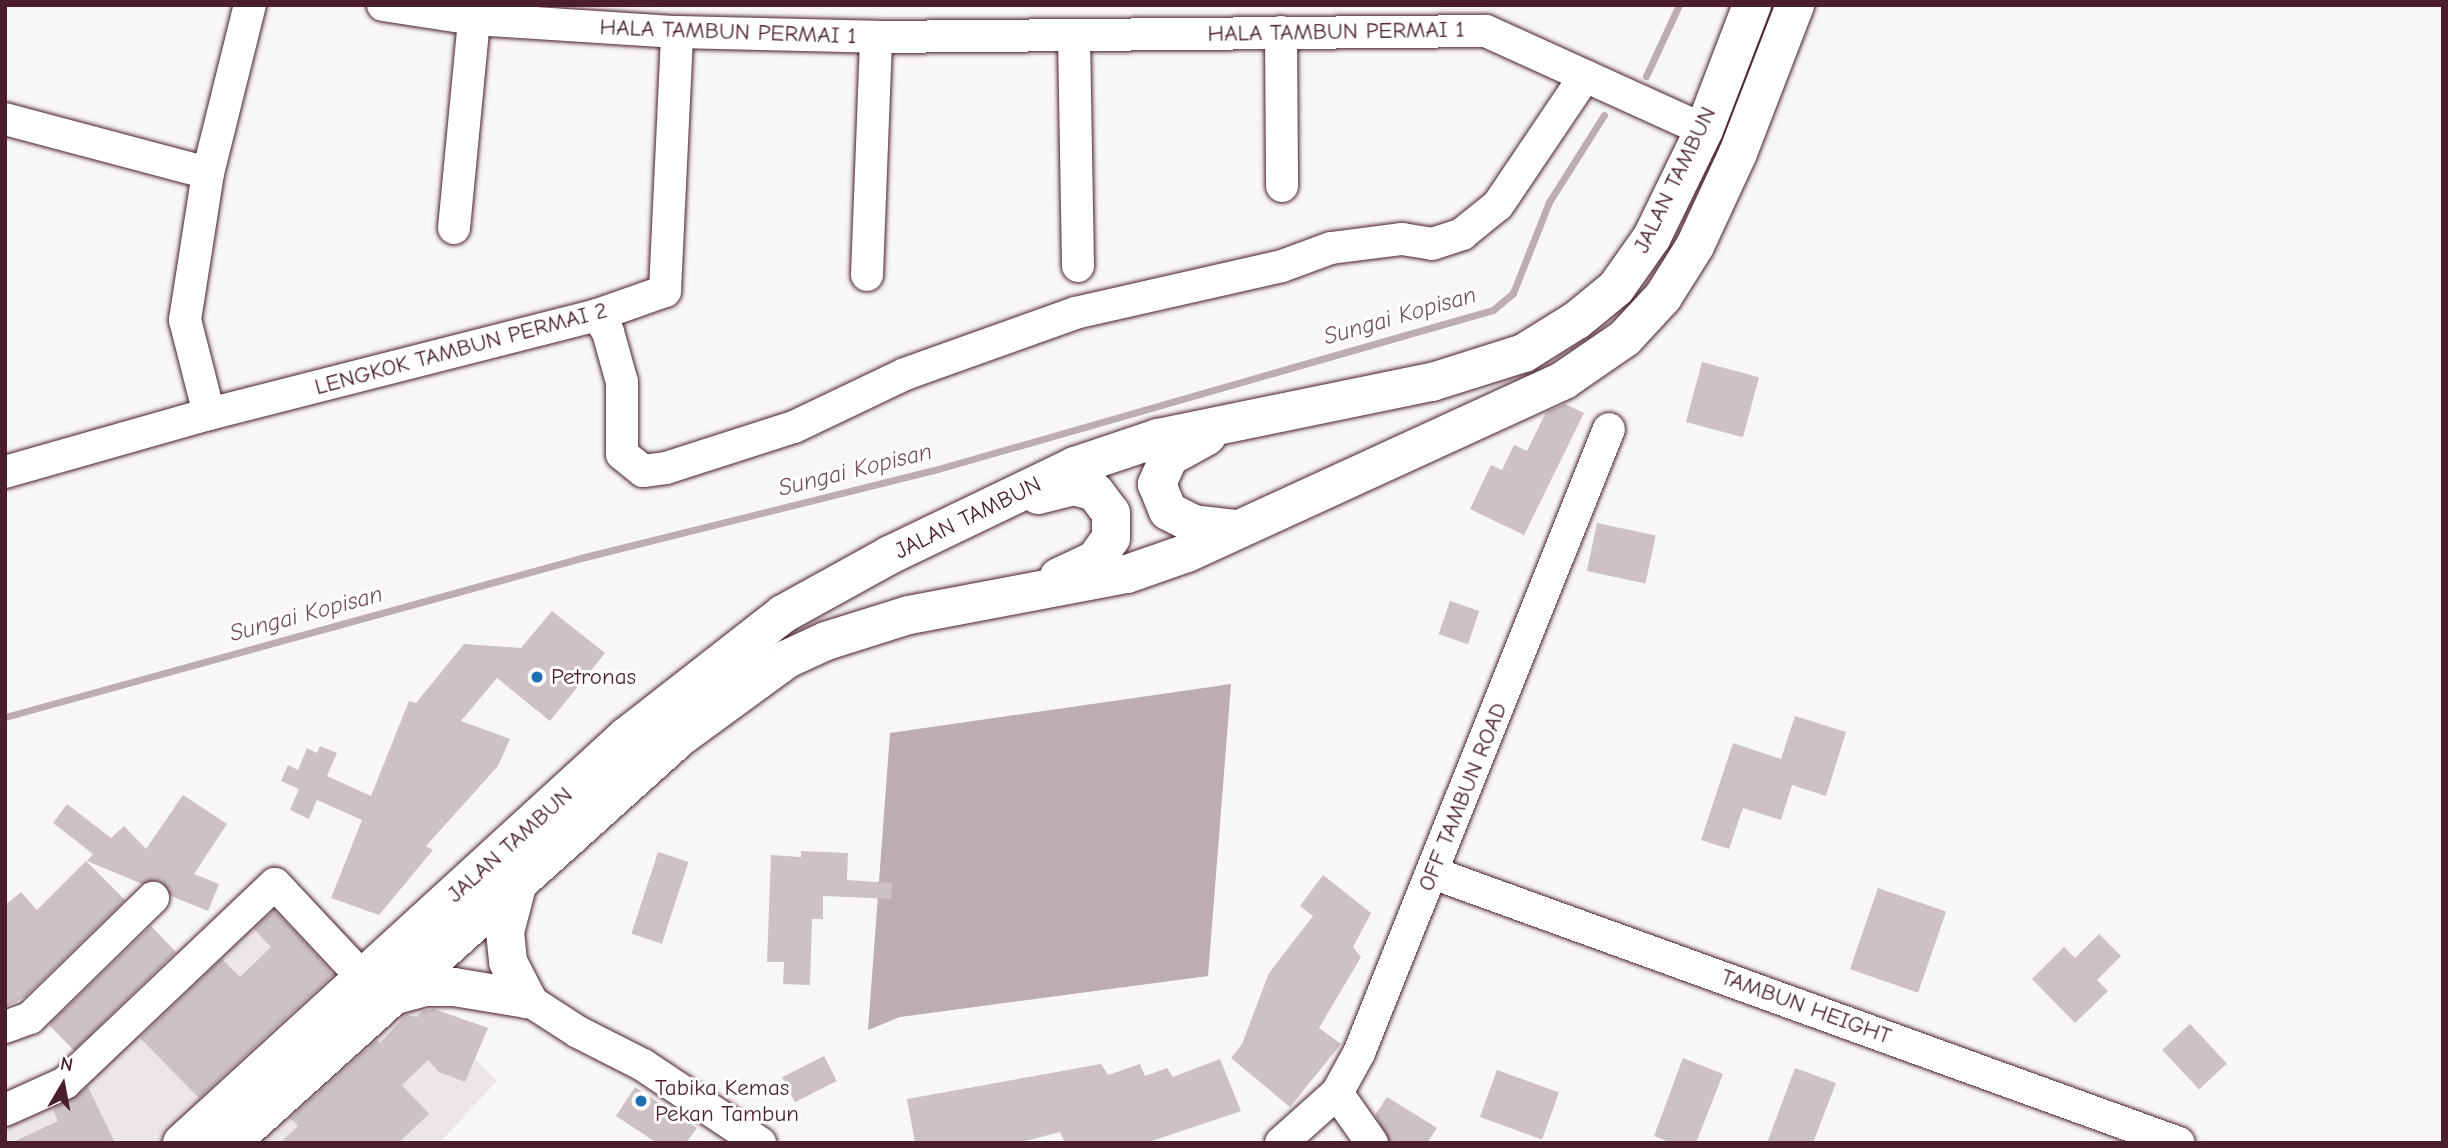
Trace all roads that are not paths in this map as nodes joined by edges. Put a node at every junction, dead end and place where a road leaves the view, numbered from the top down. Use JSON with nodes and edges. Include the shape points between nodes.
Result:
{"nodes":[{"id":1,"x":250,"y":5,"type":"edge"},
{"id":2,"x":383,"y":5,"type":"edge"},
{"id":3,"x":1752,"y":5,"type":"edge"},
{"id":4,"x":1795,"y":5,"type":"edge"},
{"id":5,"x":474,"y":19,"type":"junction"},
{"id":6,"x":677,"y":32,"type":"junction"},
{"id":7,"x":1281,"y":32,"type":"junction"},
{"id":8,"x":1074,"y":36,"type":"junction"},
{"id":9,"x":876,"y":37,"type":"junction"},
{"id":10,"x":1585,"y":76,"type":"junction"},
{"id":11,"x":5,"y":120,"type":"edge"},
{"id":12,"x":1703,"y":130,"type":"junction"},
{"id":13,"x":208,"y":173,"type":"junction"},
{"id":14,"x":1282,"y":186,"type":"dead end"},
{"id":15,"x":454,"y":228,"type":"dead end"},
{"id":16,"x":1079,"y":266,"type":"dead end"},
{"id":17,"x":867,"y":275,"type":"dead end"},
{"id":18,"x":597,"y":315,"type":"junction"},
{"id":19,"x":209,"y":414,"type":"junction"},
{"id":20,"x":1227,"y":424,"type":"junction"},
{"id":21,"x":1609,"y":429,"type":"dead end"},
{"id":22,"x":5,"y":472,"type":"edge"},
{"id":23,"x":995,"y":506,"type":"junction"},
{"id":24,"x":1236,"y":529,"type":"junction"},
{"id":25,"x":1035,"y":589,"type":"junction"},
{"id":26,"x":1433,"y":873,"type":"junction"},
{"id":27,"x":517,"y":886,"type":"junction"},
{"id":28,"x":153,"y":898,"type":"dead end"},
{"id":29,"x":378,"y":988,"type":"junction"},
{"id":30,"x":527,"y":999,"type":"junction"},
{"id":31,"x":5,"y":1027,"type":"edge"},
{"id":32,"x":1337,"y":1093,"type":"junction"},
{"id":33,"x":5,"y":1110,"type":"edge"},
{"id":34,"x":182,"y":1143,"type":"edge"},
{"id":35,"x":230,"y":1143,"type":"edge"},
{"id":36,"x":760,"y":1143,"type":"edge"},
{"id":37,"x":1281,"y":1143,"type":"edge"},
{"id":38,"x":1372,"y":1143,"type":"edge"},
{"id":39,"x":2179,"y":1143,"type":"edge"}],
"edges":[{"from":1,"to":13,"type":"street"},
{"from":2,"to":5,"type":"street","name":"HALA TAMBUN PERMAI 1"},
{"from":3,"to":12,"type":"main road","name":"JALAN TAMBUN"},
{"from":4,"to":24,"type":"main road","name":"JALAN TAMBUN","via":[[1738,153],[1685,267],[1625,338],[1564,380]]},
{"from":5,"to":6,"type":"street","name":"HALA TAMBUN PERMAI 1"},
{"from":5,"to":15,"type":"street"},
{"from":6,"to":9,"type":"street","name":"HALA TAMBUN PERMAI 1"},
{"from":6,"to":18,"type":"street","name":"LENGKOK TAMBUN PERMAI 2","via":[[668,283],[660,295]]},
{"from":7,"to":8,"type":"street","name":"HALA TAMBUN PERMAI 1"},
{"from":7,"to":10,"type":"street","name":"HALA TAMBUN PERMAI 1","via":[[1486,32]]},
{"from":7,"to":14,"type":"street"},
{"from":8,"to":9,"type":"street","name":"HALA TAMBUN PERMAI 1"},
{"from":8,"to":16,"type":"street"},
{"from":9,"to":17,"type":"street"},
{"from":10,"to":12,"type":"street","name":"HALA TAMBUN PERMAI 1"},
{"from":10,"to":18,"type":"street","via":[[1498,205],[1462,234],[1432,244],[1402,239],[1331,248],[1282,266],[1075,313],[905,374],[794,427],[666,467],[643,471],[622,454],[622,382],[608,332]]},
{"from":11,"to":13,"type":"street"},
{"from":12,"to":20,"type":"main road","name":"JALAN TAMBUN","via":[[1653,237],[1615,288],[1577,320],[1524,353],[1432,383]]},
{"from":13,"to":19,"type":"street","via":[[185,320]]},
{"from":18,"to":19,"type":"street","name":"LENGKOK TAMBUN PERMAI 2"},
{"from":19,"to":22,"type":"street","name":"LENGKOK TAMBUN PERMAI 2"},
{"from":20,"to":23,"type":"main road","name":"JALAN TAMBUN","via":[[1158,438],[1075,466]]},
{"from":20,"to":24,"type":"main road","via":[[1169,457],[1157,484],[1168,511],[1193,524]]},
{"from":21,"to":26,"type":"street","name":"OFF TAMBUN ROAD"},
{"from":23,"to":25,"type":"main road","via":[[1074,485],[1095,492],[1111,513],[1111,538],[1095,560]]},
{"from":23,"to":29,"type":"main road","name":"JALAN TAMBUN","via":[[890,555],[783,614],[740,645],[627,736]]},
{"from":24,"to":25,"type":"main road","name":"JALAN TAMBUN","via":[[1127,574]]},
{"from":25,"to":27,"type":"main road","name":"JALAN TAMBUN","via":[[909,615],[826,641],[787,659],[679,738]]},
{"from":26,"to":32,"type":"street","name":"OFF TAMBUN ROAD","via":[[1359,1053]]},
{"from":26,"to":39,"type":"street","name":"TAMBUN HEIGHT"},
{"from":27,"to":29,"type":"main road","name":"JALAN TAMBUN","via":[[469,926]]},
{"from":27,"to":30,"type":"main road","via":[[505,932],[508,962]]},
{"from":28,"to":31,"type":"street","via":[[30,1018]]},
{"from":29,"to":30,"type":"main road","via":[[454,987]]},
{"from":29,"to":33,"type":"street","via":[[275,884],[65,1083]]},
{"from":29,"to":34,"type":"main road","name":"JALAN TAMBUN"},
{"from":29,"to":35,"type":"main road","name":"JALAN TAMBUN"},
{"from":30,"to":36,"type":"street","via":[[643,1065]]},
{"from":32,"to":37,"type":"street","name":"OFF TAMBUN ROAD"},
{"from":32,"to":38,"type":"street"}]}
